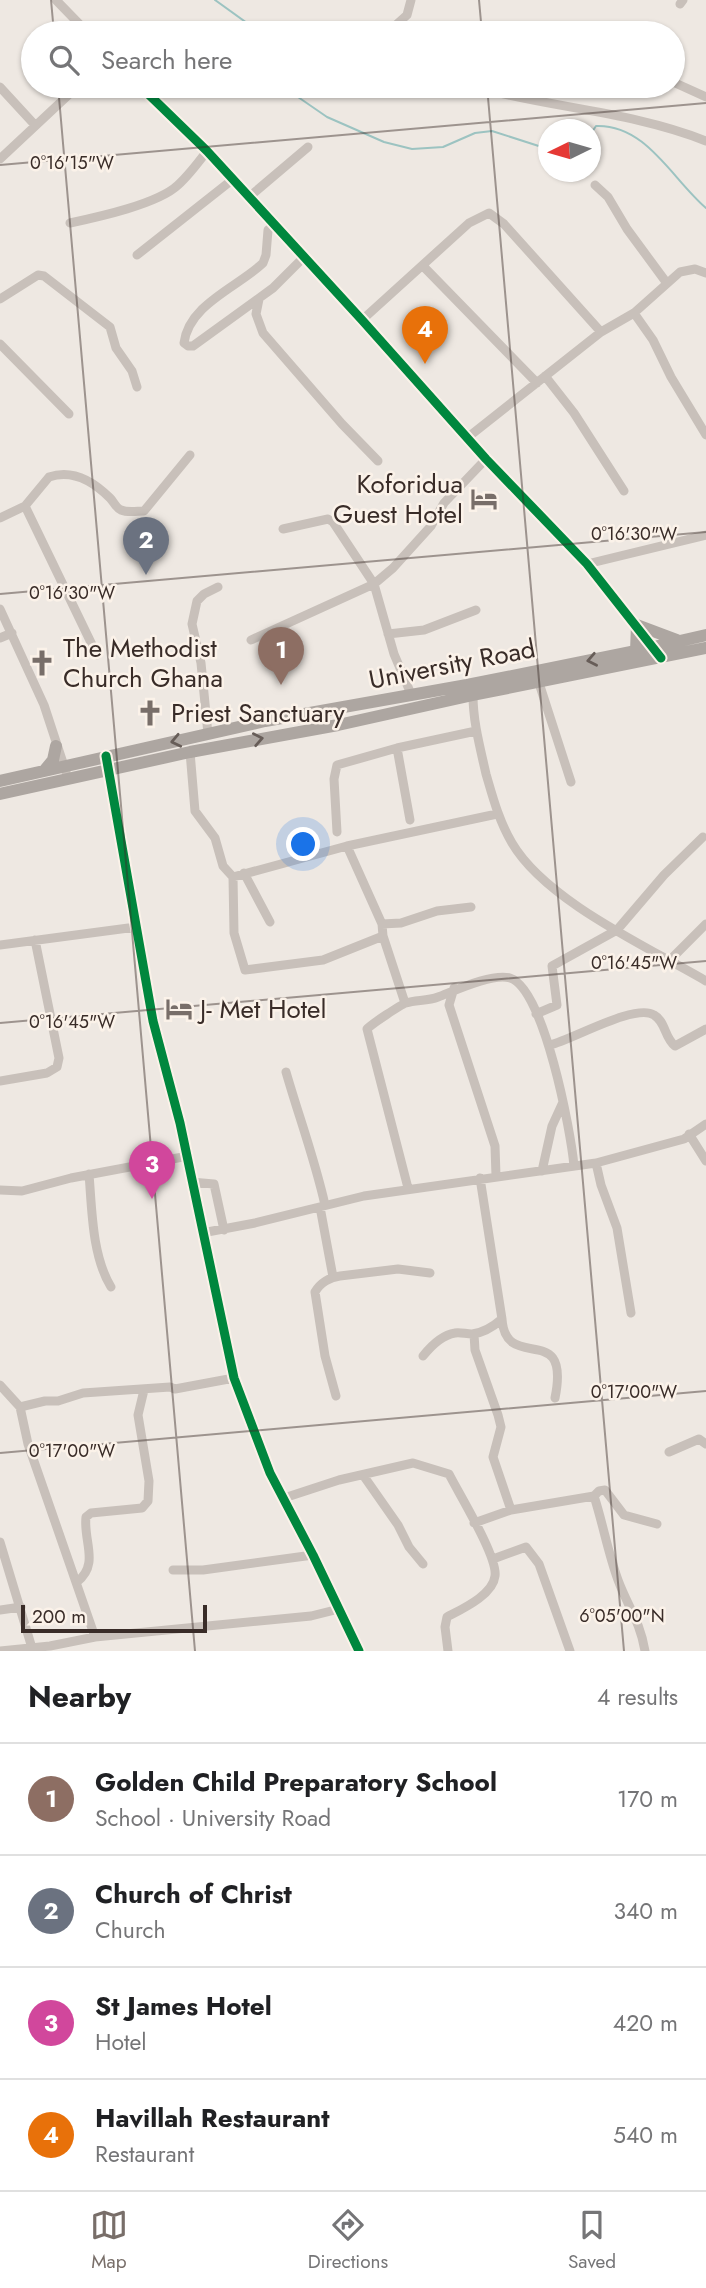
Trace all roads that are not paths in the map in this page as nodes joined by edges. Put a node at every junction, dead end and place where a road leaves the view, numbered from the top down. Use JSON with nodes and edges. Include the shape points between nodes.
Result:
{"nodes":[{"id":1,"x":56,"y":0,"type":"edge"},
{"id":2,"x":411,"y":0,"type":"edge"},
{"id":3,"x":76,"y":21,"type":"edge"},
{"id":4,"x":400,"y":21,"type":"edge"},
{"id":5,"x":0,"y":87,"type":"edge"},
{"id":6,"x":685,"y":87,"type":"edge"},
{"id":7,"x":706,"y":97,"type":"edge"},
{"id":8,"x":64,"y":98,"type":"edge"},
{"id":9,"x":152,"y":98,"type":"edge"},
{"id":10,"x":520,"y":98,"type":"edge"},
{"id":11,"x":34,"y":124,"type":"junction"},
{"id":12,"x":706,"y":141,"type":"edge"},
{"id":13,"x":308,"y":147,"type":"dead end"},
{"id":14,"x":207,"y":151,"type":"junction"},
{"id":15,"x":0,"y":159,"type":"edge"},
{"id":16,"x":232,"y":180,"type":"junction"},
{"id":17,"x":595,"y":185,"type":"dead end"},
{"id":18,"x":248,"y":197,"type":"junction"},
{"id":19,"x":70,"y":223,"type":"dead end"},
{"id":20,"x":275,"y":225,"type":"junction"},
{"id":21,"x":136,"y":255,"type":"dead end"},
{"id":22,"x":304,"y":257,"type":"junction"},
{"id":23,"x":423,"y":266,"type":"junction"},
{"id":24,"x":706,"y":273,"type":"edge"},
{"id":25,"x":667,"y":282,"type":"junction"},
{"id":26,"x":0,"y":299,"type":"edge"},
{"id":27,"x":259,"y":299,"type":"junction"},
{"id":28,"x":634,"y":313,"type":"junction"},
{"id":29,"x":362,"y":320,"type":"junction"},
{"id":30,"x":601,"y":332,"type":"junction"},
{"id":31,"x":0,"y":344,"type":"edge"},
{"id":32,"x":545,"y":376,"type":"junction"},
{"id":33,"x":537,"y":383,"type":"junction"},
{"id":34,"x":137,"y":387,"type":"dead end"},
{"id":35,"x":69,"y":414,"type":"dead end"},
{"id":36,"x":706,"y":435,"type":"edge"},
{"id":37,"x":467,"y":438,"type":"junction"},
{"id":38,"x":190,"y":456,"type":"dead end"},
{"id":39,"x":486,"y":459,"type":"junction"},
{"id":40,"x":378,"y":461,"type":"dead end"},
{"id":41,"x":624,"y":491,"type":"dead end"},
{"id":42,"x":25,"y":506,"type":"junction"},
{"id":43,"x":0,"y":518,"type":"edge"},
{"id":44,"x":283,"y":529,"type":"dead end"},
{"id":45,"x":706,"y":535,"type":"edge"},
{"id":46,"x":587,"y":564,"type":"junction"},
{"id":47,"x":374,"y":584,"type":"junction"},
{"id":48,"x":219,"y":587,"type":"dead end"},
{"id":49,"x":0,"y":609,"type":"edge"},
{"id":50,"x":476,"y":610,"type":"dead end"},
{"id":51,"x":637,"y":625,"type":"junction"},
{"id":52,"x":12,"y":633,"type":"junction"},
{"id":53,"x":388,"y":634,"type":"junction"},
{"id":54,"x":706,"y":635,"type":"edge"},
{"id":55,"x":0,"y":638,"type":"edge"},
{"id":56,"x":251,"y":640,"type":"dead end"},
{"id":57,"x":678,"y":640,"type":"junction"},
{"id":58,"x":652,"y":647,"type":"junction"},
{"id":59,"x":706,"y":648,"type":"edge"},
{"id":60,"x":636,"y":651,"type":"junction"},
{"id":61,"x":97,"y":655,"type":"dead end"},
{"id":62,"x":661,"y":658,"type":"junction"},
{"id":63,"x":539,"y":683,"type":"junction"},
{"id":64,"x":470,"y":690,"type":"junction"},
{"id":65,"x":411,"y":694,"type":"junction"},
{"id":66,"x":476,"y":731,"type":"junction"},
{"id":67,"x":208,"y":734,"type":"junction"},
{"id":68,"x":56,"y":746,"type":"junction"},
{"id":69,"x":397,"y":748,"type":"junction"},
{"id":70,"x":190,"y":752,"type":"junction"},
{"id":71,"x":106,"y":756,"type":"junction"},
{"id":72,"x":44,"y":771,"type":"junction"},
{"id":73,"x":109,"y":771,"type":"junction"},
{"id":74,"x":66,"y":773,"type":"junction"},
{"id":75,"x":0,"y":781,"type":"edge"},
{"id":76,"x":571,"y":782,"type":"dead end"},
{"id":77,"x":0,"y":794,"type":"edge"},
{"id":78,"x":497,"y":814,"type":"junction"},
{"id":79,"x":410,"y":820,"type":"dead end"},
{"id":80,"x":337,"y":832,"type":"dead end"},
{"id":81,"x":703,"y":837,"type":"dead end"},
{"id":82,"x":347,"y":846,"type":"junction"},
{"id":83,"x":244,"y":873,"type":"junction"},
{"id":84,"x":233,"y":877,"type":"junction"},
{"id":85,"x":471,"y":907,"type":"dead end"},
{"id":86,"x":270,"y":922,"type":"dead end"},
{"id":87,"x":382,"y":924,"type":"junction"},
{"id":88,"x":706,"y":924,"type":"edge"},
{"id":89,"x":136,"y":927,"type":"junction"},
{"id":90,"x":617,"y":930,"type":"junction"},
{"id":91,"x":383,"y":936,"type":"junction"},
{"id":92,"x":35,"y":940,"type":"junction"},
{"id":93,"x":0,"y":945,"type":"edge"},
{"id":94,"x":670,"y":960,"type":"junction"},
{"id":95,"x":706,"y":981,"type":"edge"},
{"id":96,"x":454,"y":988,"type":"junction"},
{"id":97,"x":437,"y":998,"type":"junction"},
{"id":98,"x":405,"y":1003,"type":"junction"},
{"id":99,"x":449,"y":1005,"type":"junction"},
{"id":100,"x":536,"y":1014,"type":"junction"},
{"id":101,"x":705,"y":1031,"type":"edge"},
{"id":102,"x":550,"y":1045,"type":"junction"},
{"id":103,"x":286,"y":1072,"type":"dead end"},
{"id":104,"x":0,"y":1081,"type":"edge"},
{"id":105,"x":564,"y":1100,"type":"junction"},
{"id":106,"x":706,"y":1124,"type":"edge"},
{"id":107,"x":689,"y":1134,"type":"junction"},
{"id":108,"x":188,"y":1156,"type":"junction"},
{"id":109,"x":706,"y":1161,"type":"edge"},
{"id":110,"x":596,"y":1163,"type":"junction"},
{"id":111,"x":574,"y":1166,"type":"junction"},
{"id":112,"x":542,"y":1171,"type":"junction"},
{"id":113,"x":89,"y":1174,"type":"junction"},
{"id":114,"x":496,"y":1176,"type":"junction"},
{"id":115,"x":480,"y":1178,"type":"junction"},
{"id":116,"x":191,"y":1182,"type":"junction"},
{"id":117,"x":408,"y":1188,"type":"junction"},
{"id":118,"x":0,"y":1190,"type":"edge"},
{"id":119,"x":323,"y":1206,"type":"junction"},
{"id":120,"x":223,"y":1230,"type":"junction"},
{"id":121,"x":202,"y":1233,"type":"junction"},
{"id":122,"x":430,"y":1273,"type":"dead end"},
{"id":123,"x":333,"y":1277,"type":"junction"},
{"id":124,"x":111,"y":1287,"type":"dead end"},
{"id":125,"x":631,"y":1313,"type":"dead end"},
{"id":126,"x":502,"y":1319,"type":"junction"},
{"id":127,"x":474,"y":1334,"type":"junction"},
{"id":128,"x":423,"y":1356,"type":"dead end"},
{"id":129,"x":234,"y":1378,"type":"junction"},
{"id":130,"x":0,"y":1385,"type":"edge"},
{"id":131,"x":144,"y":1390,"type":"junction"},
{"id":132,"x":336,"y":1396,"type":"dead end"},
{"id":133,"x":555,"y":1398,"type":"dead end"},
{"id":134,"x":20,"y":1407,"type":"junction"},
{"id":135,"x":706,"y":1444,"type":"edge"},
{"id":136,"x":669,"y":1452,"type":"dead end"},
{"id":137,"x":363,"y":1475,"type":"junction"},
{"id":138,"x":594,"y":1496,"type":"junction"},
{"id":139,"x":284,"y":1498,"type":"junction"},
{"id":140,"x":511,"y":1510,"type":"junction"},
{"id":141,"x":474,"y":1523,"type":"junction"},
{"id":142,"x":657,"y":1524,"type":"dead end"},
{"id":143,"x":0,"y":1542,"type":"edge"},
{"id":144,"x":313,"y":1555,"type":"junction"},
{"id":145,"x":494,"y":1559,"type":"junction"},
{"id":146,"x":423,"y":1564,"type":"dead end"},
{"id":147,"x":173,"y":1570,"type":"dead end"},
{"id":148,"x":77,"y":1582,"type":"junction"},
{"id":149,"x":21,"y":1607,"type":"junction"},
{"id":150,"x":0,"y":1609,"type":"edge"},
{"id":151,"x":339,"y":1609,"type":"junction"},
{"id":152,"x":95,"y":1636,"type":"junction"},
{"id":153,"x":32,"y":1648,"type":"junction"},
{"id":154,"x":50,"y":1648,"type":"edge"},
{"id":155,"x":0,"y":1651,"type":"edge"},
{"id":156,"x":359,"y":1651,"type":"edge"},
{"id":157,"x":447,"y":1651,"type":"edge"},
{"id":158,"x":570,"y":1651,"type":"edge"},
{"id":159,"x":645,"y":1651,"type":"edge"}],
"edges":[{"from":1,"to":3,"type":"street"},
{"from":2,"to":4,"type":"street"},
{"from":5,"to":11,"type":"street"},
{"from":6,"to":7,"type":"street"},
{"from":8,"to":11,"type":"street"},
{"from":9,"to":14,"type":"street"},
{"from":10,"to":12,"type":"street","via":[[647,121]]},
{"from":11,"to":15,"type":"street"},
{"from":13,"to":18,"type":"street"},
{"from":14,"to":16,"type":"street"},
{"from":14,"to":19,"type":"street","via":[[167,193]]},
{"from":16,"to":18,"type":"street"},
{"from":16,"to":21,"type":"street"},
{"from":17,"to":25,"type":"street"},
{"from":18,"to":20,"type":"street"},
{"from":20,"to":22,"type":"street"},
{"from":20,"to":27,"type":"street","via":[[268,230],[263,263],[199,313],[184,343],[193,346]]},
{"from":22,"to":27,"type":"street"},
{"from":22,"to":29,"type":"street"},
{"from":23,"to":29,"type":"street"},
{"from":23,"to":30,"type":"street","via":[[469,223],[489,213]]},
{"from":23,"to":33,"type":"street"},
{"from":24,"to":25,"type":"street","via":[[686,270]]},
{"from":25,"to":28,"type":"street"},
{"from":26,"to":34,"type":"street","via":[[38,275],[44,276],[110,327]]},
{"from":27,"to":40,"type":"street","via":[[256,314],[263,333]]},
{"from":28,"to":30,"type":"street"},
{"from":28,"to":36,"type":"street"},
{"from":29,"to":37,"type":"street"},
{"from":30,"to":32,"type":"street"},
{"from":31,"to":35,"type":"street"},
{"from":32,"to":33,"type":"street"},
{"from":32,"to":41,"type":"street"},
{"from":33,"to":37,"type":"street"},
{"from":37,"to":39,"type":"street"},
{"from":38,"to":42,"type":"street","via":[[144,511],[119,509],[89,481],[70,474],[49,477]]},
{"from":39,"to":46,"type":"street"},
{"from":39,"to":47,"type":"street","via":[[444,503],[431,526]]},
{"from":42,"to":43,"type":"street"},
{"from":42,"to":61,"type":"street"},
{"from":44,"to":47,"type":"street","via":[[331,520]]},
{"from":45,"to":46,"type":"street"},
{"from":46,"to":51,"type":"street"},
{"from":47,"to":53,"type":"street"},
{"from":47,"to":56,"type":"street"},
{"from":48,"to":67,"type":"street","via":[[197,601],[192,624]]},
{"from":49,"to":52,"type":"street"},
{"from":50,"to":53,"type":"street","via":[[424,630]]},
{"from":51,"to":57,"type":"highway"},
{"from":51,"to":58,"type":"street"},
{"from":51,"to":60,"type":"highway"},
{"from":52,"to":55,"type":"street"},
{"from":52,"to":68,"type":"street","via":[[44,705]]},
{"from":53,"to":65,"type":"street"},
{"from":54,"to":57,"type":"highway","name":"University Road"},
{"from":57,"to":58,"type":"highway","name":"University Road"},
{"from":58,"to":60,"type":"highway","name":"University Road"},
{"from":58,"to":62,"type":"street"},
{"from":59,"to":62,"type":"highway","name":"University Road"},
{"from":60,"to":64,"type":"highway","name":"University Road","one_way":true},
{"from":62,"to":63,"type":"highway","name":"University Road"},
{"from":63,"to":64,"type":"highway","name":"University Road"},
{"from":63,"to":76,"type":"street"},
{"from":64,"to":65,"type":"highway","name":"University Road"},
{"from":64,"to":66,"type":"street"},
{"from":70,"to":64,"type":"highway","name":"University Road","one_way":true,"via":[[338,725]]},
{"from":65,"to":67,"type":"highway","name":"University Road"},
{"from":66,"to":69,"type":"street"},
{"from":66,"to":78,"type":"street"},
{"from":67,"to":71,"type":"highway","name":"University Road","one_way":true},
{"from":68,"to":72,"type":"highway"},
{"from":68,"to":74,"type":"street"},
{"from":69,"to":79,"type":"street"},
{"from":69,"to":80,"type":"street","via":[[337,765]]},
{"from":70,"to":73,"type":"highway","name":"University Road"},
{"from":70,"to":84,"type":"street","via":[[195,811],[215,838],[223,866]]},
{"from":71,"to":73,"type":"street"},
{"from":71,"to":74,"type":"highway","name":"University Road"},
{"from":72,"to":74,"type":"highway","name":"University Road"},
{"from":72,"to":75,"type":"highway","name":"University Road"},
{"from":73,"to":74,"type":"highway","name":"University Road"},
{"from":73,"to":89,"type":"street"},
{"from":74,"to":77,"type":"highway","name":"University Road"},
{"from":78,"to":82,"type":"street"},
{"from":78,"to":90,"type":"street","via":[[535,874]]},
{"from":81,"to":90,"type":"street","via":[[664,874]]},
{"from":82,"to":83,"type":"street"},
{"from":82,"to":87,"type":"street"},
{"from":83,"to":84,"type":"street"},
{"from":83,"to":86,"type":"street"},
{"from":84,"to":91,"type":"street","via":[[234,933],[245,970],[323,960]]},
{"from":85,"to":87,"type":"street"},
{"from":87,"to":91,"type":"street"},
{"from":88,"to":94,"type":"street"},
{"from":89,"to":92,"type":"street"},
{"from":89,"to":108,"type":"street","via":[[153,1021]]},
{"from":90,"to":94,"type":"street"},
{"from":90,"to":100,"type":"street","via":[[552,966],[557,1005]]},
{"from":91,"to":98,"type":"street"},
{"from":92,"to":93,"type":"street"},
{"from":92,"to":104,"type":"street","via":[[59,1058],[57,1067]]},
{"from":94,"to":95,"type":"street"},
{"from":96,"to":97,"type":"street"},
{"from":96,"to":99,"type":"street"},
{"from":96,"to":100,"type":"street","via":[[510,978],[521,986]]},
{"from":97,"to":98,"type":"street"},
{"from":97,"to":99,"type":"street"},
{"from":98,"to":117,"type":"street","via":[[367,1029]]},
{"from":99,"to":114,"type":"street","via":[[495,1146]]},
{"from":100,"to":102,"type":"street"},
{"from":101,"to":102,"type":"street","via":[[675,1046],[661,1020],[644,1012]]},
{"from":102,"to":105,"type":"street"},
{"from":103,"to":119,"type":"street","via":[[316,1164]]},
{"from":105,"to":111,"type":"street"},
{"from":105,"to":112,"type":"street","via":[[552,1126]]},
{"from":106,"to":107,"type":"street"},
{"from":107,"to":109,"type":"street"},
{"from":107,"to":110,"type":"street"},
{"from":108,"to":113,"type":"street"},
{"from":108,"to":116,"type":"street"},
{"from":110,"to":111,"type":"street"},
{"from":110,"to":125,"type":"street","via":[[617,1228]]},
{"from":111,"to":112,"type":"street"},
{"from":112,"to":114,"type":"street"},
{"from":113,"to":118,"type":"street","via":[[22,1191]]},
{"from":113,"to":124,"type":"street","via":[[99,1256]]},
{"from":114,"to":115,"type":"street"},
{"from":115,"to":117,"type":"street"},
{"from":115,"to":126,"type":"street"},
{"from":116,"to":120,"type":"street","via":[[215,1186]]},
{"from":116,"to":121,"type":"street"},
{"from":117,"to":119,"type":"street"},
{"from":119,"to":120,"type":"street"},
{"from":119,"to":123,"type":"street"},
{"from":120,"to":121,"type":"street"},
{"from":121,"to":129,"type":"street"},
{"from":122,"to":123,"type":"street","via":[[398,1269]]},
{"from":123,"to":132,"type":"street","via":[[316,1292]]},
{"from":126,"to":127,"type":"street"},
{"from":126,"to":133,"type":"street","via":[[512,1345],[545,1351],[554,1359],[559,1379]]},
{"from":127,"to":128,"type":"street","via":[[454,1332]]},
{"from":127,"to":140,"type":"street","via":[[475,1350],[501,1427],[493,1457]]},
{"from":129,"to":131,"type":"street"},
{"from":129,"to":139,"type":"street"},
{"from":130,"to":134,"type":"street"},
{"from":131,"to":134,"type":"street","via":[[83,1393]]},
{"from":131,"to":148,"type":"street","via":[[138,1415],[149,1501],[142,1508],[86,1517],[90,1565]]},
{"from":134,"to":148,"type":"street","via":[[28,1444]]},
{"from":135,"to":136,"type":"street","via":[[699,1439]]},
{"from":137,"to":139,"type":"street"},
{"from":137,"to":141,"type":"street","via":[[413,1463],[449,1474]]},
{"from":137,"to":146,"type":"street"},
{"from":138,"to":140,"type":"street"},
{"from":138,"to":142,"type":"street","via":[[606,1490],[624,1515]]},
{"from":138,"to":159,"type":"street","via":[[612,1564],[642,1630]]},
{"from":139,"to":144,"type":"street"},
{"from":140,"to":141,"type":"street"},
{"from":141,"to":145,"type":"street"},
{"from":143,"to":149,"type":"street"},
{"from":144,"to":147,"type":"street"},
{"from":144,"to":151,"type":"street"},
{"from":145,"to":157,"type":"street","via":[[495,1578],[488,1590],[447,1617]]},
{"from":145,"to":158,"type":"street","via":[[526,1547],[539,1564]]},
{"from":148,"to":152,"type":"street"},
{"from":149,"to":150,"type":"street"},
{"from":149,"to":153,"type":"street"},
{"from":151,"to":152,"type":"street","via":[[311,1616]]},
{"from":151,"to":156,"type":"street"},
{"from":152,"to":154,"type":"street"},
{"from":153,"to":154,"type":"street"},
{"from":153,"to":155,"type":"street"}]}
